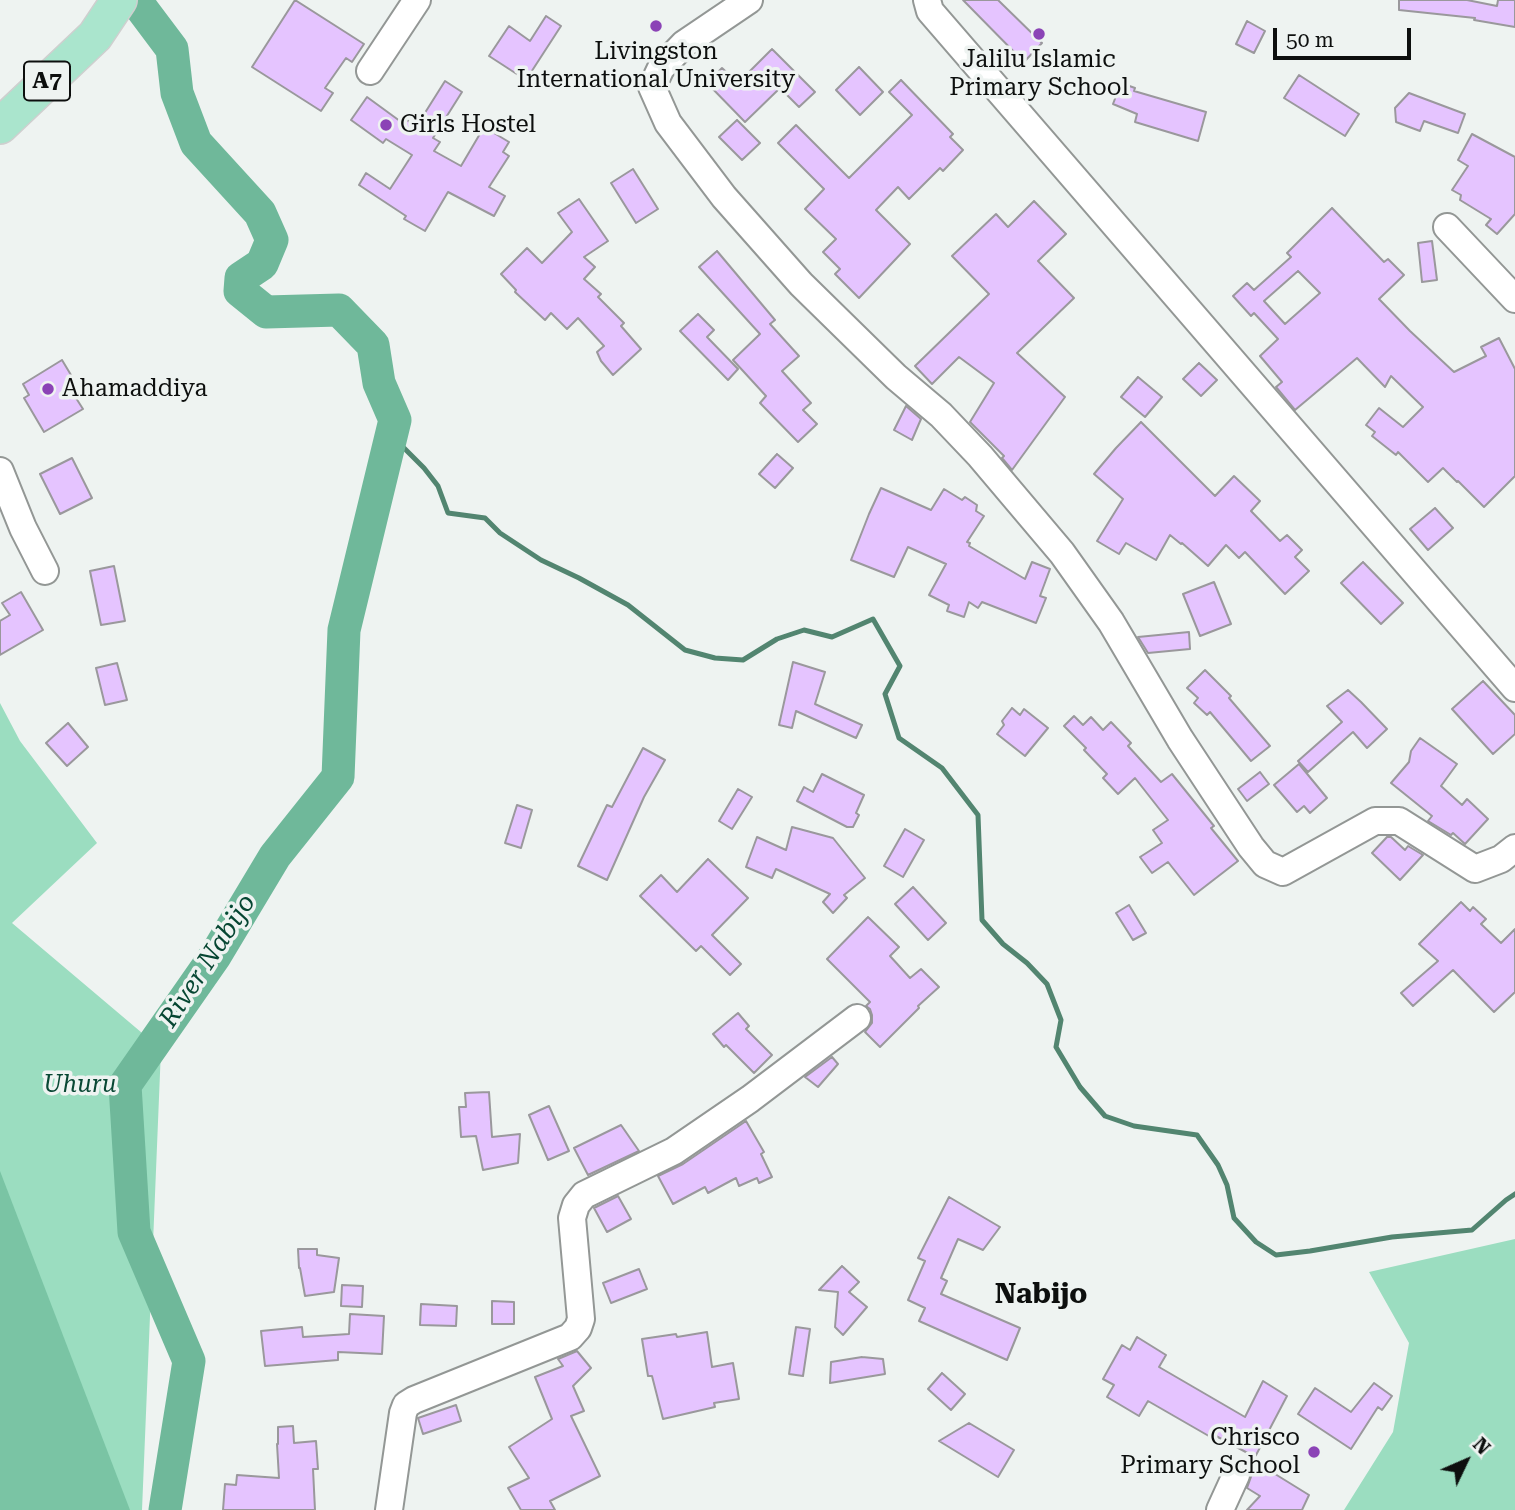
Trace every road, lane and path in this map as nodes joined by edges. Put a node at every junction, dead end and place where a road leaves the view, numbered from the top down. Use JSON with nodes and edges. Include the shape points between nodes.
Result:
{"nodes":[{"id":1,"x":119,"y":0,"type":"edge"},
{"id":2,"x":417,"y":0,"type":"edge"},
{"id":3,"x":749,"y":0,"type":"edge"},
{"id":4,"x":927,"y":0,"type":"edge"},
{"id":5,"x":370,"y":71,"type":"dead end"},
{"id":6,"x":0,"y":126,"type":"edge"},
{"id":7,"x":1447,"y":226,"type":"dead end"},
{"id":8,"x":1515,"y":299,"type":"edge"},
{"id":9,"x":0,"y":471,"type":"edge"},
{"id":10,"x":45,"y":571,"type":"dead end"},
{"id":11,"x":1515,"y":688,"type":"edge"},
{"id":12,"x":1515,"y":848,"type":"edge"},
{"id":13,"x":857,"y":1018,"type":"dead end"},
{"id":14,"x":1236,"y":1475,"type":"dead end"},
{"id":15,"x":389,"y":1510,"type":"edge"},
{"id":16,"x":1220,"y":1510,"type":"edge"}],
"edges":[{"from":1,"to":6,"type":"main road","number":"A7","via":[[95,36]]},
{"from":2,"to":5,"type":"street"},
{"from":3,"to":12,"type":"street","via":[[684,44],[661,68],[652,87],[668,123],[724,197],[801,284],[957,431],[1062,553],[1265,864],[1283,872],[1375,821],[1399,821],[1475,869]]},
{"from":4,"to":11,"type":"street","via":[[930,11]]},
{"from":7,"to":8,"type":"street"},
{"from":9,"to":10,"type":"street"},
{"from":13,"to":15,"type":"street","via":[[674,1152],[584,1195],[572,1218],[581,1318],[578,1328],[570,1337],[406,1405]]},
{"from":14,"to":16,"type":"street"}]}
